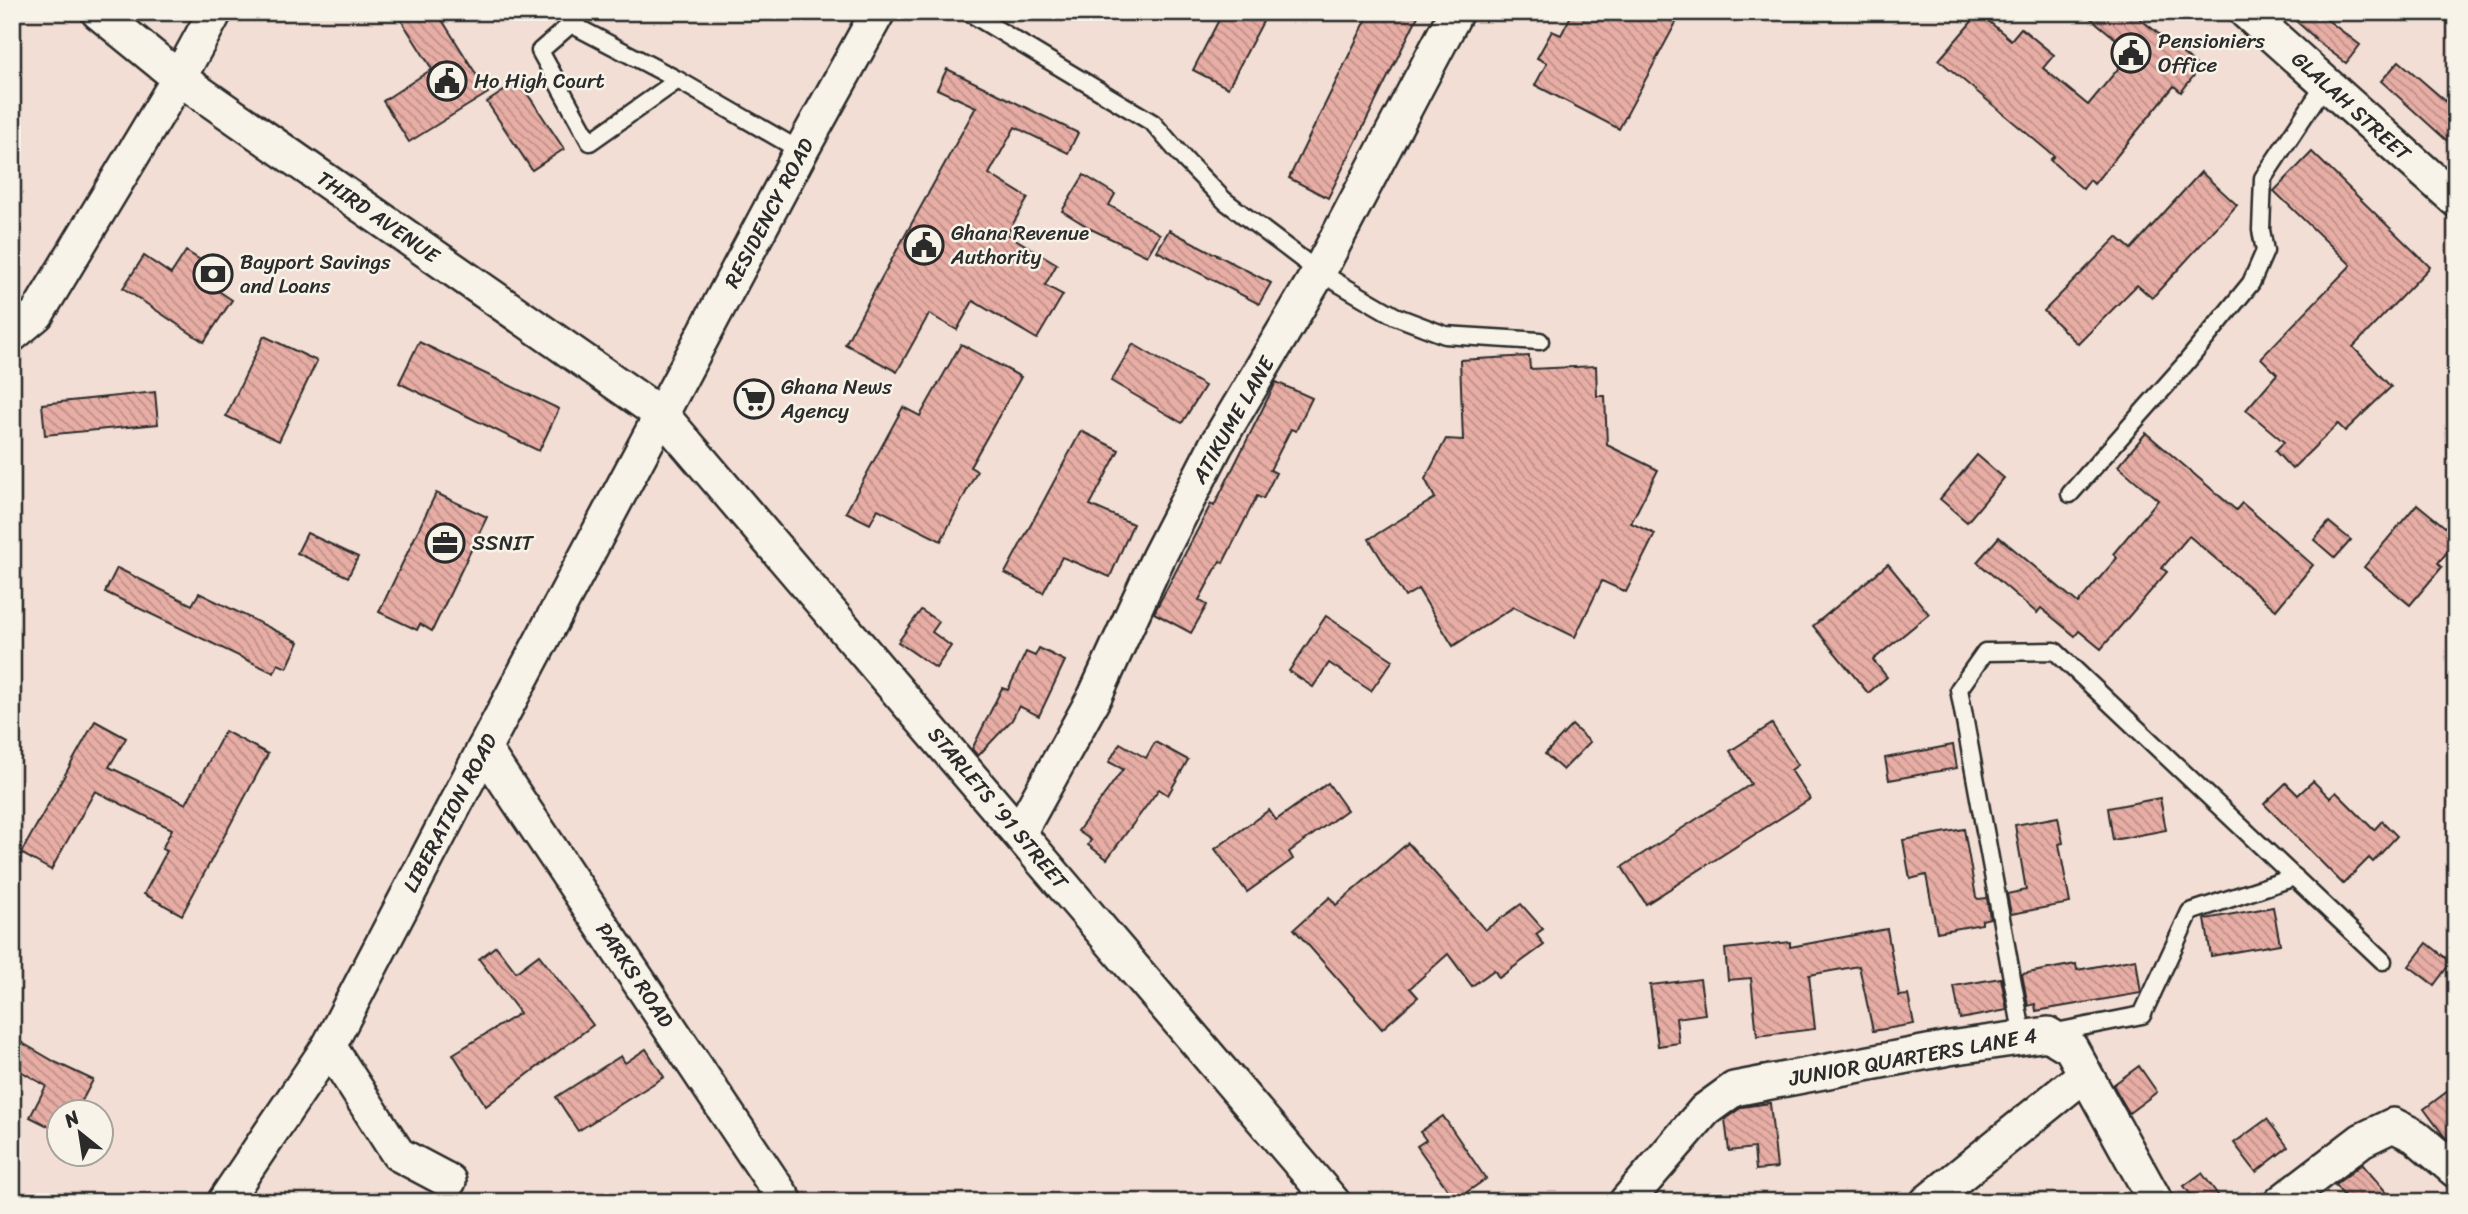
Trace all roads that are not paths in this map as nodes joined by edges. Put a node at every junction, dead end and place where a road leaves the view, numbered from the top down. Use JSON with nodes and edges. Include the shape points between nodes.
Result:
{"nodes":[{"id":1,"x":98,"y":12,"type":"edge"},
{"id":2,"x":215,"y":12,"type":"edge"},
{"id":3,"x":878,"y":12,"type":"edge"},
{"id":4,"x":968,"y":12,"type":"edge"},
{"id":5,"x":1456,"y":12,"type":"edge"},
{"id":6,"x":2246,"y":12,"type":"edge"},
{"id":7,"x":179,"y":78,"type":"junction"},
{"id":8,"x":678,"y":80,"type":"junction"},
{"id":9,"x":2326,"y":83,"type":"junction"},
{"id":10,"x":801,"y":151,"type":"junction"},
{"id":11,"x":2456,"y":201,"type":"edge"},
{"id":12,"x":1319,"y":272,"type":"junction"},
{"id":13,"x":12,"y":335,"type":"edge"},
{"id":14,"x":1540,"y":341,"type":"dead end"},
{"id":15,"x":663,"y":416,"type":"junction"},
{"id":16,"x":2070,"y":494,"type":"dead end"},
{"id":17,"x":484,"y":749,"type":"junction"},
{"id":18,"x":1019,"y":833,"type":"junction"},
{"id":19,"x":2295,"y":877,"type":"junction"},
{"id":20,"x":2383,"y":961,"type":"dead end"},
{"id":21,"x":2036,"y":1036,"type":"junction"},
{"id":22,"x":330,"y":1046,"type":"junction"},
{"id":23,"x":2084,"y":1075,"type":"junction"},
{"id":24,"x":2456,"y":1171,"type":"edge"},
{"id":25,"x":449,"y":1181,"type":"dead end"},
{"id":26,"x":224,"y":1202,"type":"edge"},
{"id":27,"x":786,"y":1202,"type":"edge"},
{"id":28,"x":1333,"y":1202,"type":"edge"},
{"id":29,"x":1626,"y":1202,"type":"edge"},
{"id":30,"x":1927,"y":1202,"type":"edge"},
{"id":31,"x":2156,"y":1202,"type":"edge"},
{"id":32,"x":2281,"y":1202,"type":"edge"}],
"edges":[{"from":1,"to":7,"type":"street","name":"THIRD AVENUE"},
{"from":2,"to":7,"type":"street"},
{"from":3,"to":10,"type":"street","name":"RESIDENCY ROAD"},
{"from":4,"to":12,"type":"lane","via":[[1153,123],[1225,201]]},
{"from":5,"to":12,"type":"street","name":"ATIKUME LANE"},
{"from":6,"to":9,"type":"street","name":"GLALAH STREET"},
{"from":7,"to":13,"type":"street","via":[[37,314]]},
{"from":7,"to":15,"type":"street","name":"THIRD AVENUE"},
{"from":8,"to":8,"type":"lane","via":[[590,142],[540,51],[571,24]]},
{"from":8,"to":10,"type":"lane"},
{"from":9,"to":11,"type":"street","name":"GLALAH STREET"},
{"from":9,"to":16,"type":"lane","via":[[2263,178],[2265,251],[2251,283]]},
{"from":10,"to":15,"type":"street","name":"RESIDENCY ROAD"},
{"from":12,"to":14,"type":"lane","via":[[1395,316],[1445,335]]},
{"from":12,"to":18,"type":"street","name":"ATIKUME LANE","via":[[1216,446],[1158,558],[1096,696]]},
{"from":15,"to":17,"type":"street","name":"LIBERATION ROAD"},
{"from":15,"to":18,"type":"street","name":"STARLETS '91 STREET"},
{"from":17,"to":22,"type":"street","name":"LIBERATION ROAD"},
{"from":17,"to":27,"type":"street","name":"PARKS ROAD"},
{"from":18,"to":28,"type":"street","name":"STARLETS '91 STREET"},
{"from":19,"to":20,"type":"lane"},
{"from":19,"to":21,"type":"lane","via":[[2190,912],[2142,1015]]},
{"from":19,"to":21,"type":"lane","via":[[2055,651],[1985,652],[1959,689]]},
{"from":21,"to":23,"type":"street","name":"JUNIOR QUARTERS LANE 4","via":[[2071,1048]]},
{"from":21,"to":29,"type":"street","name":"JUNIOR QUARTERS LANE 4","via":[[1734,1089],[1705,1110]]},
{"from":22,"to":25,"type":"street","via":[[398,1154]]},
{"from":22,"to":26,"type":"street","name":"LIBERATION ROAD"},
{"from":23,"to":30,"type":"street"},
{"from":23,"to":31,"type":"street","name":"JUNIOR QUARTERS LANE 4"},
{"from":24,"to":32,"type":"street","via":[[2415,1136],[2393,1125],[2362,1140]]}]}
